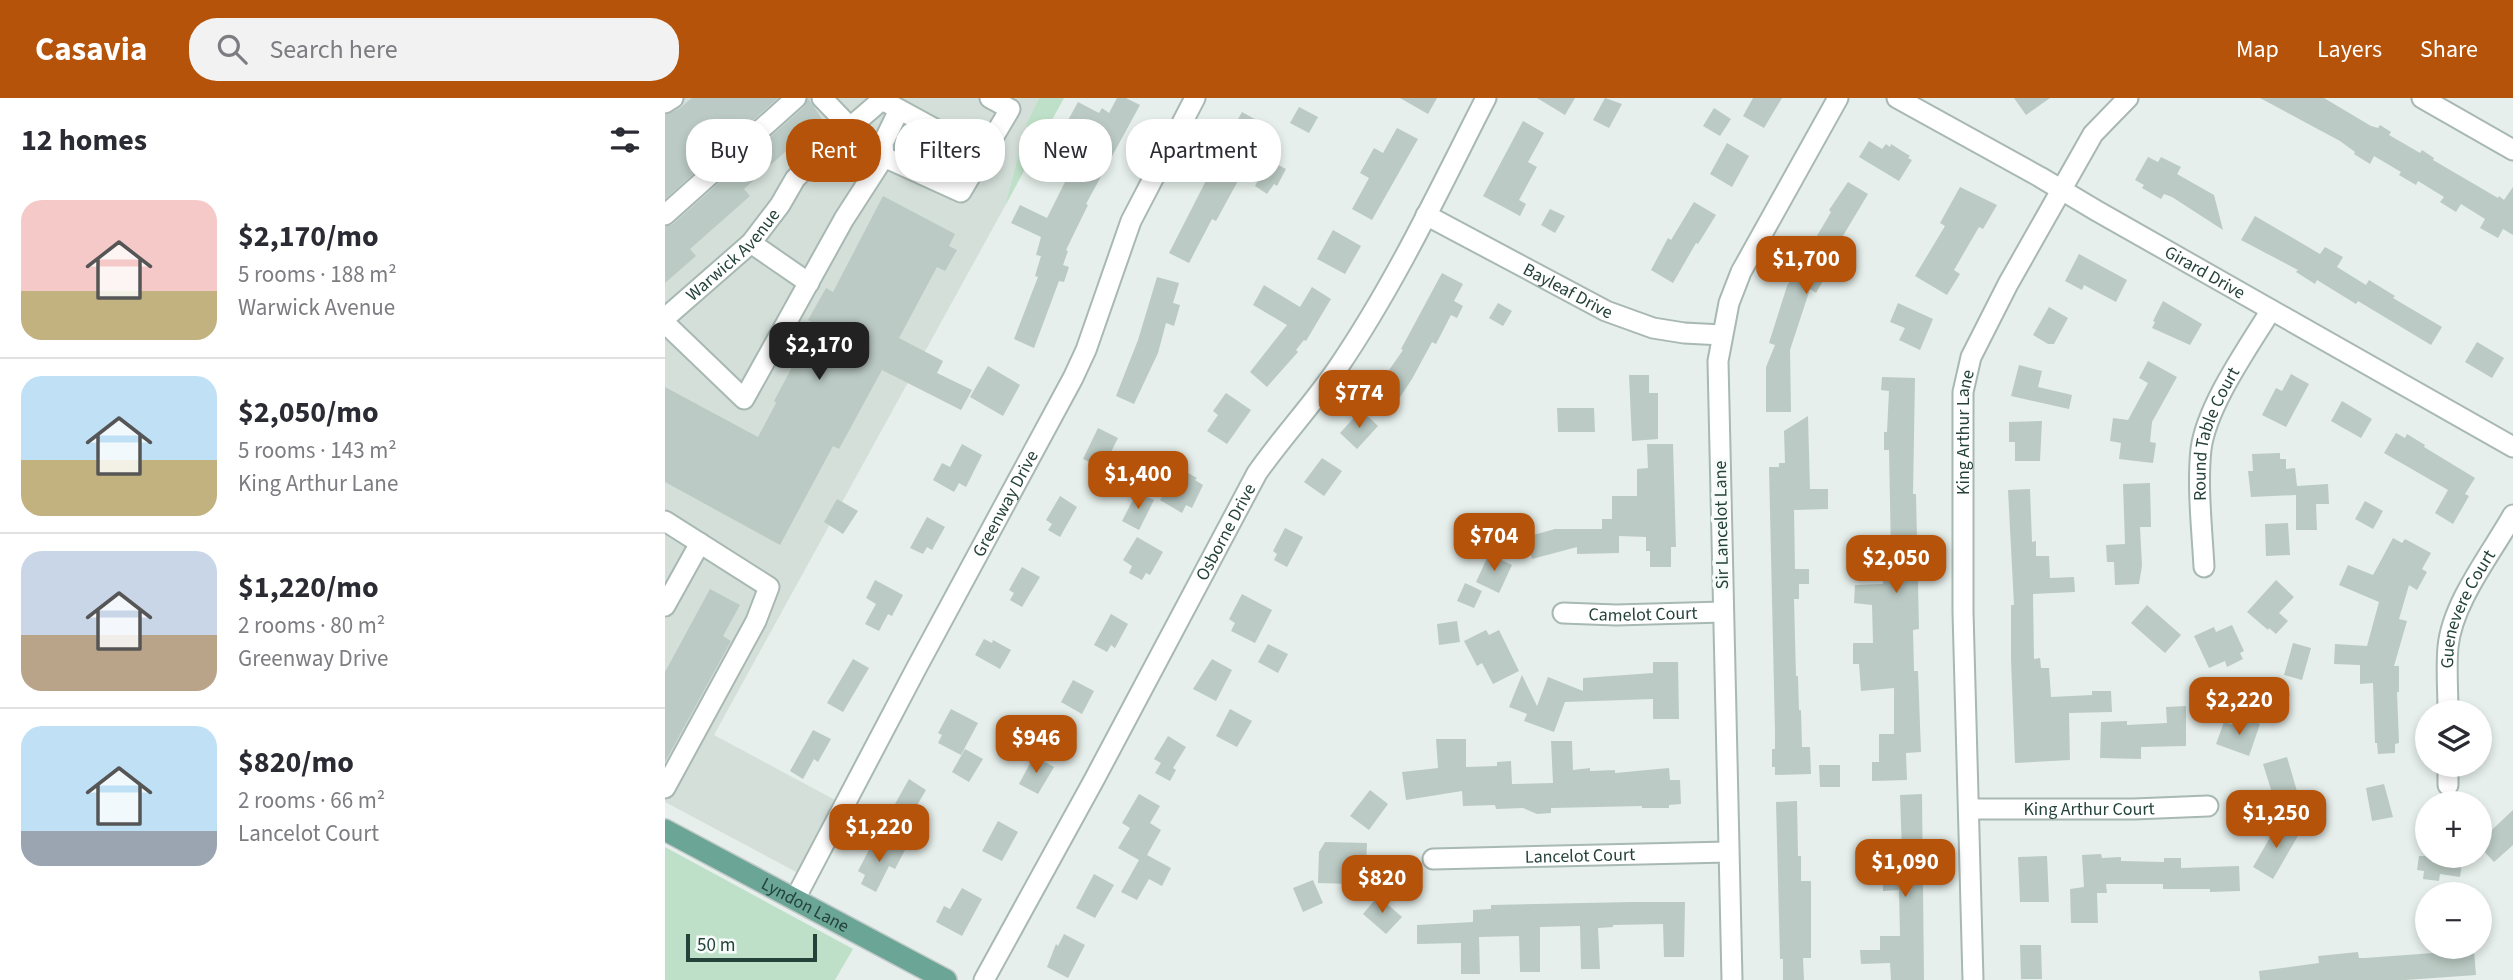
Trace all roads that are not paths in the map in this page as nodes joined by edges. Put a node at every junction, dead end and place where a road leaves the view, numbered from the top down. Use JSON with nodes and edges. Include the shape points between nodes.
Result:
{"nodes":[{"id":1,"x":674,"y":98,"type":"edge"},
{"id":2,"x":796,"y":98,"type":"edge"},
{"id":3,"x":822,"y":98,"type":"edge"},
{"id":4,"x":990,"y":98,"type":"edge"},
{"id":5,"x":1195,"y":98,"type":"edge"},
{"id":6,"x":1486,"y":98,"type":"edge"},
{"id":7,"x":1838,"y":98,"type":"edge"},
{"id":8,"x":1897,"y":98,"type":"edge"},
{"id":9,"x":2128,"y":98,"type":"edge"},
{"id":10,"x":2421,"y":98,"type":"edge"},
{"id":11,"x":665,"y":103,"type":"edge"},
{"id":12,"x":888,"y":103,"type":"edge"},
{"id":13,"x":842,"y":119,"type":"edge"},
{"id":14,"x":863,"y":119,"type":"edge"},
{"id":15,"x":917,"y":119,"type":"edge"},
{"id":16,"x":1004,"y":119,"type":"edge"},
{"id":17,"x":2513,"y":150,"type":"edge"},
{"id":18,"x":884,"y":157,"type":"junction"},
{"id":19,"x":895,"y":162,"type":"edge"},
{"id":20,"x":793,"y":182,"type":"edge"},
{"id":21,"x":939,"y":182,"type":"edge"},
{"id":22,"x":967,"y":182,"type":"edge"},
{"id":23,"x":2062,"y":189,"type":"junction"},
{"id":24,"x":665,"y":215,"type":"edge"},
{"id":25,"x":1426,"y":215,"type":"junction"},
{"id":26,"x":751,"y":243,"type":"junction"},
{"id":27,"x":809,"y":283,"type":"junction"},
{"id":28,"x":2271,"y":310,"type":"junction"},
{"id":29,"x":665,"y":320,"type":"edge"},
{"id":30,"x":1722,"y":335,"type":"junction"},
{"id":31,"x":2513,"y":447,"type":"edge"},
{"id":32,"x":2513,"y":516,"type":"edge"},
{"id":33,"x":665,"y":522,"type":"edge"},
{"id":34,"x":700,"y":543,"type":"junction"},
{"id":35,"x":2204,"y":567,"type":"dead end"},
{"id":36,"x":665,"y":606,"type":"edge"},
{"id":37,"x":1723,"y":612,"type":"junction"},
{"id":38,"x":1563,"y":614,"type":"dead end"},
{"id":39,"x":2448,"y":700,"type":"edge"},
{"id":40,"x":2448,"y":777,"type":"edge"},
{"id":41,"x":2448,"y":785,"type":"dead end"},
{"id":42,"x":665,"y":788,"type":"edge"},
{"id":43,"x":2208,"y":806,"type":"dead end"},
{"id":44,"x":1970,"y":809,"type":"junction"},
{"id":45,"x":665,"y":830,"type":"edge"},
{"id":46,"x":1728,"y":852,"type":"junction"},
{"id":47,"x":1433,"y":859,"type":"dead end"},
{"id":48,"x":795,"y":899,"type":"junction"},
{"id":49,"x":946,"y":980,"type":"edge"},
{"id":50,"x":984,"y":980,"type":"edge"},
{"id":51,"x":1732,"y":980,"type":"edge"},
{"id":52,"x":1973,"y":980,"type":"edge"}],
"edges":[{"from":1,"to":11,"type":"street"},
{"from":2,"to":24,"type":"street"},
{"from":3,"to":13,"type":"street"},
{"from":4,"to":16,"type":"street","via":[[1010,109]]},
{"from":5,"to":48,"type":"street","name":"Greenway Drive","via":[[1131,221],[1073,378]]},
{"from":6,"to":25,"type":"street","name":"Osborne Drive"},
{"from":7,"to":30,"type":"street","name":"Sir Lancelot Lane","via":[[1741,272]]},
{"from":8,"to":23,"type":"street","name":"Girard Drive"},
{"from":9,"to":23,"type":"street","name":"King Arthur Lane","via":[[2093,134]]},
{"from":10,"to":17,"type":"street"},
{"from":12,"to":14,"type":"street","name":"Warwick Avenue"},
{"from":12,"to":15,"type":"street"},
{"from":12,"to":18,"type":"street"},
{"from":18,"to":19,"type":"street"},
{"from":18,"to":27,"type":"street"},
{"from":20,"to":26,"type":"street","name":"Warwick Avenue"},
{"from":21,"to":22,"type":"street","via":[[961,192]]},
{"from":23,"to":28,"type":"street","name":"Girard Drive"},
{"from":23,"to":44,"type":"street","name":"King Arthur Lane","via":[[1985,327],[1971,357],[1963,392],[1963,612]]},
{"from":25,"to":30,"type":"street","name":"Bayleaf Drive","via":[[1606,311],[1653,328]]},
{"from":25,"to":50,"type":"street","name":"Osborne Drive","via":[[1338,368],[1257,473]]},
{"from":26,"to":27,"type":"street"},
{"from":26,"to":29,"type":"street","name":"Warwick Avenue"},
{"from":27,"to":29,"type":"street","via":[[744,399]]},
{"from":28,"to":31,"type":"street","name":"Girard Drive"},
{"from":28,"to":35,"type":"street","name":"Round Table Court","via":[[2236,367],[2207,426],[2201,449]]},
{"from":30,"to":37,"type":"street","name":"Sir Lancelot Lane","via":[[1718,361]]},
{"from":32,"to":39,"type":"street","name":"Guenevere Court","via":[[2451,629]]},
{"from":33,"to":34,"type":"street"},
{"from":34,"to":36,"type":"street"},
{"from":34,"to":42,"type":"street","via":[[769,587],[756,621]]},
{"from":37,"to":38,"type":"street","name":"Camelot Court"},
{"from":37,"to":46,"type":"street","name":"Sir Lancelot Lane"},
{"from":40,"to":41,"type":"street"},
{"from":43,"to":44,"type":"street","name":"King Arthur Court"},
{"from":44,"to":52,"type":"street","name":"King Arthur Lane"},
{"from":45,"to":48,"type":"main road","name":"Lyndon Lane"},
{"from":46,"to":47,"type":"street","name":"Lancelot Court"},
{"from":46,"to":51,"type":"street","name":"Sir Lancelot Lane"},
{"from":48,"to":49,"type":"main road","name":"Lyndon Lane"}]}
